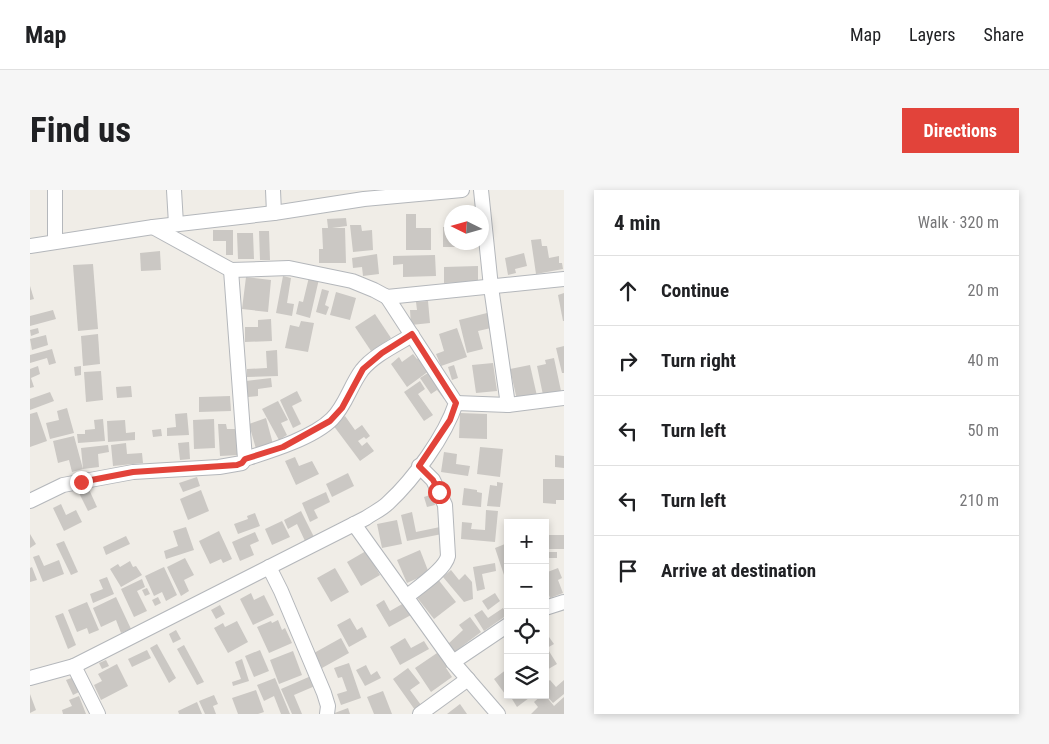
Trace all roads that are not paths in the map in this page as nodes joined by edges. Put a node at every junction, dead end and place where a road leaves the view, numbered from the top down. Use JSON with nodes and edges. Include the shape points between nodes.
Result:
{"nodes":[{"id":1,"x":56,"y":190,"type":"edge"},
{"id":2,"x":174,"y":190,"type":"edge"},
{"id":3,"x":273,"y":190,"type":"edge"},
{"id":4,"x":458,"y":190,"type":"edge"},
{"id":5,"x":481,"y":190,"type":"edge"},
{"id":6,"x":364,"y":194,"type":"edge"},
{"id":7,"x":274,"y":213,"type":"junction"},
{"id":8,"x":176,"y":224,"type":"junction"},
{"id":9,"x":152,"y":227,"type":"junction"},
{"id":10,"x":55,"y":241,"type":"junction"},
{"id":11,"x":30,"y":246,"type":"edge"},
{"id":12,"x":231,"y":270,"type":"junction"},
{"id":13,"x":564,"y":279,"type":"edge"},
{"id":14,"x":491,"y":287,"type":"junction"},
{"id":15,"x":387,"y":298,"type":"junction"},
{"id":16,"x":412,"y":334,"type":"junction"},
{"id":17,"x":564,"y":398,"type":"edge"},
{"id":18,"x":456,"y":403,"type":"junction"},
{"id":19,"x":508,"y":405,"type":"junction"},
{"id":20,"x":245,"y":459,"type":"junction"},
{"id":21,"x":419,"y":466,"type":"junction"},
{"id":22,"x":30,"y":501,"type":"edge"},
{"id":23,"x":354,"y":524,"type":"junction"},
{"id":24,"x":269,"y":567,"type":"junction"},
{"id":25,"x":406,"y":597,"type":"junction"},
{"id":26,"x":564,"y":602,"type":"edge"},
{"id":27,"x":549,"y":607,"type":"edge"},
{"id":28,"x":504,"y":628,"type":"edge"},
{"id":29,"x":453,"y":662,"type":"junction"},
{"id":30,"x":74,"y":666,"type":"junction"},
{"id":31,"x":30,"y":678,"type":"edge"},
{"id":32,"x":468,"y":679,"type":"junction"},
{"id":33,"x":98,"y":714,"type":"edge"},
{"id":34,"x":327,"y":714,"type":"edge"},
{"id":35,"x":420,"y":714,"type":"edge"},
{"id":36,"x":498,"y":714,"type":"edge"}],
"edges":[{"from":1,"to":10,"type":"street"},
{"from":2,"to":8,"type":"street"},
{"from":3,"to":7,"type":"street"},
{"from":4,"to":6,"type":"street"},
{"from":5,"to":14,"type":"street"},
{"from":6,"to":7,"type":"street"},
{"from":7,"to":8,"type":"street"},
{"from":8,"to":9,"type":"street"},
{"from":9,"to":10,"type":"street"},
{"from":9,"to":12,"type":"street"},
{"from":10,"to":11,"type":"street"},
{"from":12,"to":15,"type":"street","via":[[289,268],[352,282]]},
{"from":12,"to":20,"type":"street"},
{"from":13,"to":14,"type":"street"},
{"from":14,"to":15,"type":"street"},
{"from":14,"to":19,"type":"street"},
{"from":15,"to":16,"type":"street"},
{"from":16,"to":18,"type":"street"},
{"from":16,"to":20,"type":"street","via":[[363,369],[342,408],[330,421],[283,447]]},
{"from":17,"to":19,"type":"street"},
{"from":18,"to":19,"type":"street"},
{"from":18,"to":21,"type":"street","via":[[450,420]]},
{"from":20,"to":22,"type":"street","via":[[237,465],[133,472],[81,482]]},
{"from":21,"to":23,"type":"street","via":[[388,504]]},
{"from":21,"to":25,"type":"street","via":[[433,480],[446,505],[448,556],[442,567]]},
{"from":23,"to":24,"type":"street"},
{"from":23,"to":25,"type":"street"},
{"from":24,"to":30,"type":"street"},
{"from":24,"to":34,"type":"street","via":[[324,692]]},
{"from":25,"to":29,"type":"street"},
{"from":26,"to":27,"type":"street"},
{"from":28,"to":29,"type":"street"},
{"from":29,"to":32,"type":"street"},
{"from":30,"to":31,"type":"street"},
{"from":30,"to":33,"type":"street"},
{"from":32,"to":35,"type":"street"},
{"from":32,"to":36,"type":"street"}]}
